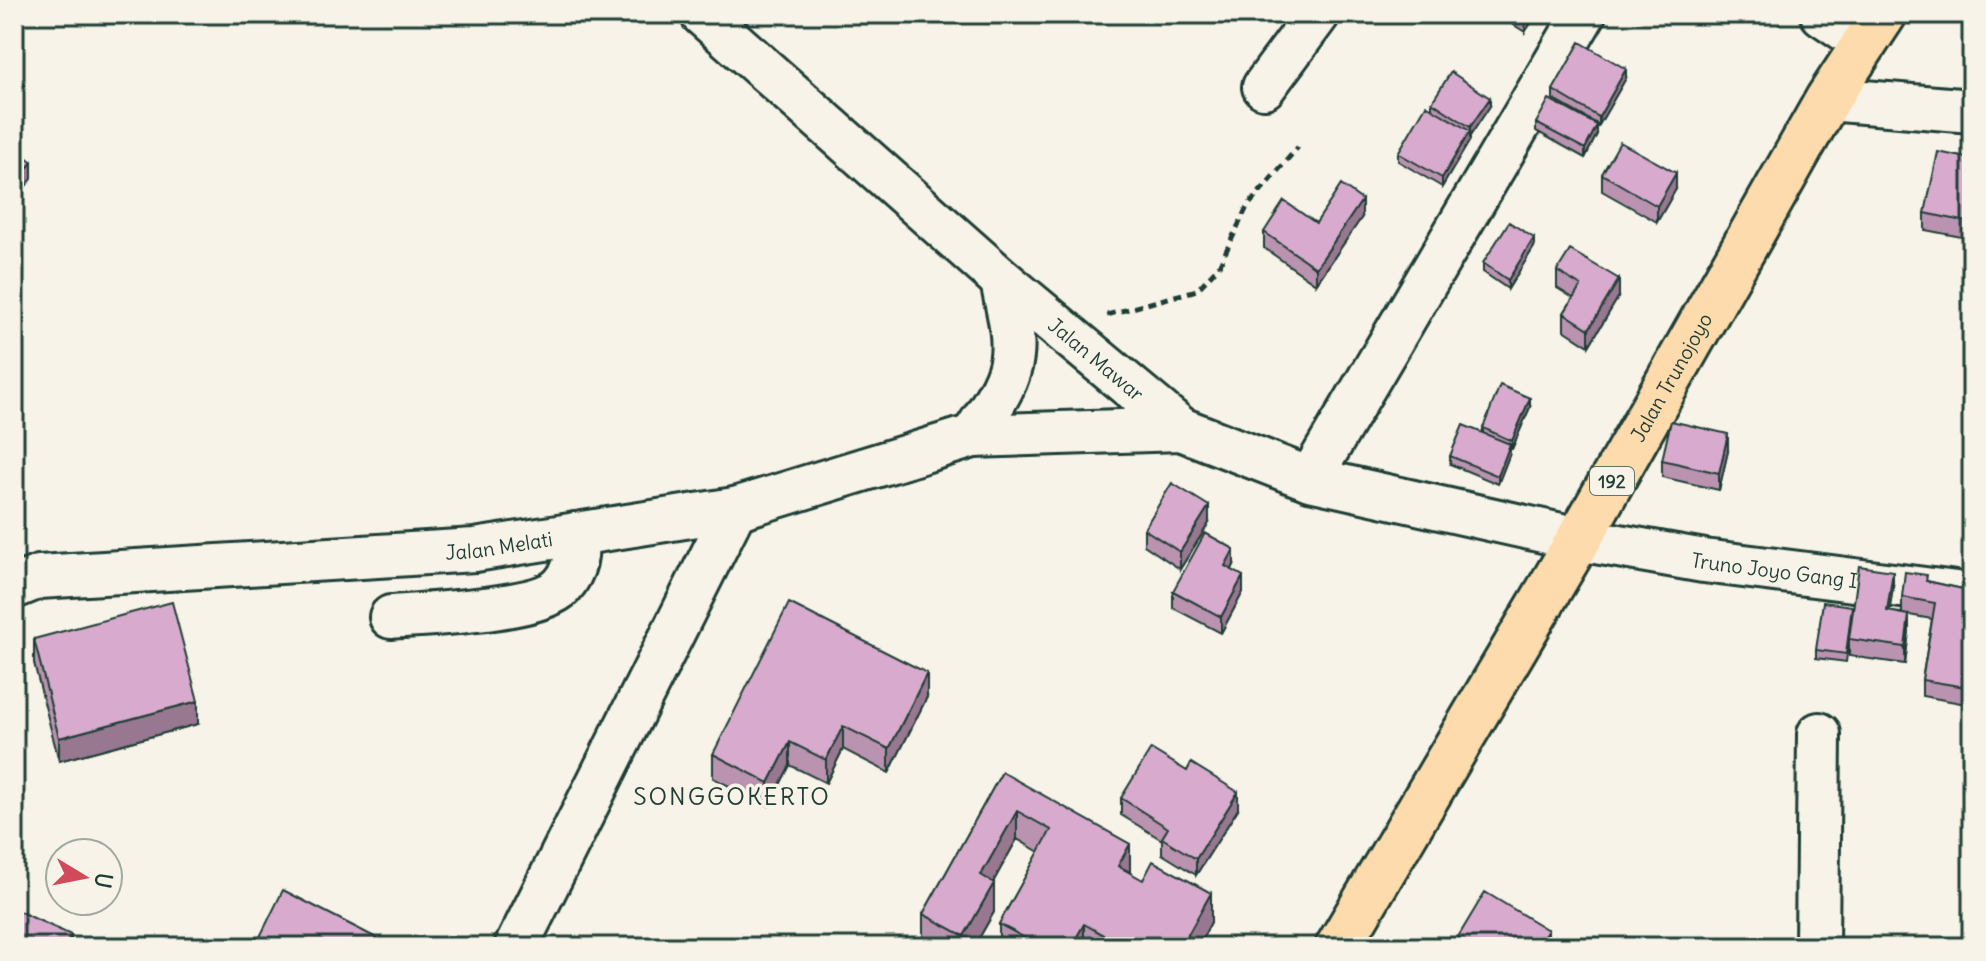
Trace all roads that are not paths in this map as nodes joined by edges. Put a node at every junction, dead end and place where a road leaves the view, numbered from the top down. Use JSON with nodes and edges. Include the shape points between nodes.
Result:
{"nodes":[{"id":1,"x":702,"y":14,"type":"edge"},
{"id":2,"x":1318,"y":14,"type":"edge"},
{"id":3,"x":1584,"y":14,"type":"edge"},
{"id":4,"x":1822,"y":14,"type":"edge"},
{"id":5,"x":1874,"y":29,"type":"edge"},
{"id":6,"x":1264,"y":87,"type":"dead end"},
{"id":7,"x":1828,"y":99,"type":"junction"},
{"id":8,"x":1972,"y":111,"type":"edge"},
{"id":9,"x":1002,"y":280,"type":"junction"},
{"id":10,"x":1181,"y":429,"type":"junction"},
{"id":11,"x":973,"y":436,"type":"junction"},
{"id":12,"x":1310,"y":479,"type":"junction"},
{"id":13,"x":735,"y":509,"type":"junction"},
{"id":14,"x":576,"y":534,"type":"junction"},
{"id":15,"x":1579,"y":539,"type":"junction"},
{"id":16,"x":14,"y":587,"type":"edge"},
{"id":17,"x":1972,"y":595,"type":"edge"},
{"id":18,"x":391,"y":617,"type":"dead end"},
{"id":19,"x":1819,"y":734,"type":"dead end"},
{"id":20,"x":516,"y":947,"type":"edge"},
{"id":21,"x":1338,"y":947,"type":"edge"},
{"id":22,"x":1817,"y":947,"type":"edge"}],
"edges":[{"from":1,"to":9,"type":"street","name":"Jalan Mawar"},
{"from":2,"to":6,"type":"street"},
{"from":3,"to":12,"type":"street"},
{"from":4,"to":5,"type":"street"},
{"from":5,"to":7,"type":"main road","name":"Jalan Trunojoyo","number":"192"},
{"from":7,"to":8,"type":"street"},
{"from":7,"to":15,"type":"main road","name":"Jalan Trunojoyo","number":"192"},
{"from":9,"to":10,"type":"street","name":"Jalan Mawar"},
{"from":9,"to":11,"type":"street","via":[[1012,357],[1002,388]]},
{"from":10,"to":11,"type":"street","name":"Jalan Melati"},
{"from":10,"to":12,"type":"street","name":"Jalan Mawar"},
{"from":11,"to":13,"type":"street","name":"Jalan Melati"},
{"from":12,"to":15,"type":"street","name":"Jalan Mawar"},
{"from":13,"to":14,"type":"street","name":"Jalan Melati"},
{"from":13,"to":20,"type":"street"},
{"from":14,"to":16,"type":"street","name":"Jalan Melati","via":[[475,550],[39,577]]},
{"from":14,"to":18,"type":"street","via":[[575,567],[547,596]]},
{"from":15,"to":17,"type":"street","name":"Truno Joyo Gang I","via":[[1704,561]]},
{"from":15,"to":21,"type":"main road","name":"Jalan Trunojoyo","number":"192"},
{"from":19,"to":22,"type":"street"}]}
